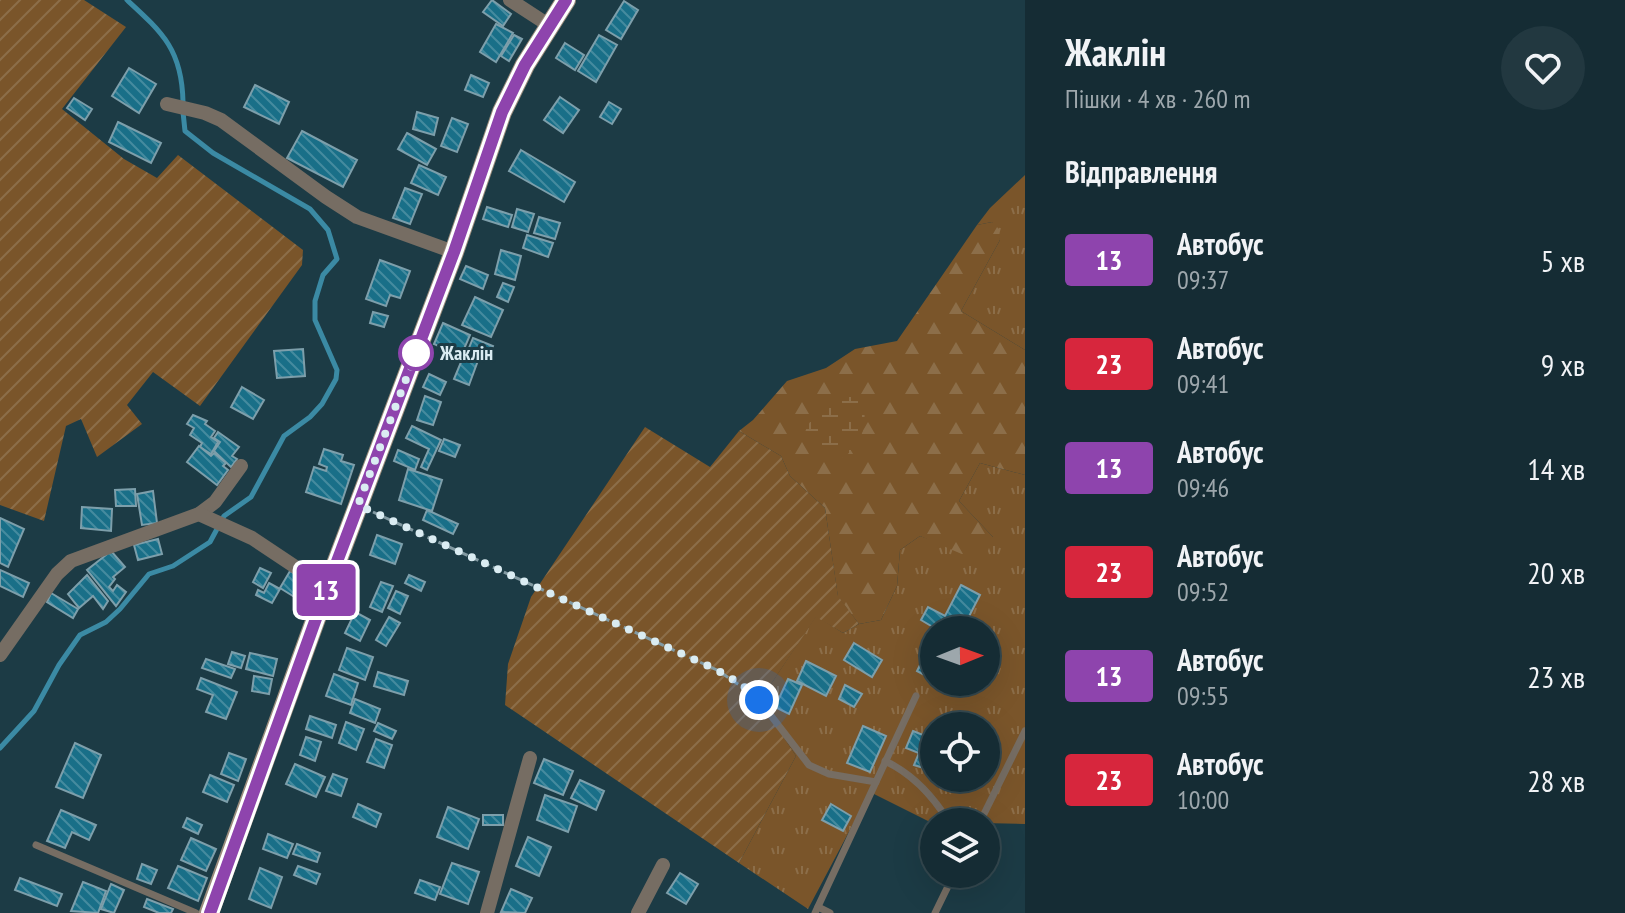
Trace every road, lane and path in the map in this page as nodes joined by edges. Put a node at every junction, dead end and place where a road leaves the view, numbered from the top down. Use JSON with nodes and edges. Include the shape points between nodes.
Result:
{"nodes":[{"id":1,"x":510,"y":0,"type":"edge"},
{"id":2,"x":566,"y":0,"type":"edge"},
{"id":3,"x":550,"y":26,"type":"junction"},
{"id":4,"x":167,"y":104,"type":"dead end"},
{"id":5,"x":454,"y":252,"type":"junction"},
{"id":6,"x":241,"y":466,"type":"dead end"},
{"id":7,"x":358,"y":505,"type":"junction"},
{"id":8,"x":199,"y":514,"type":"junction"},
{"id":9,"x":327,"y":588,"type":"junction"},
{"id":10,"x":0,"y":655,"type":"edge"},
{"id":11,"x":916,"y":696,"type":"dead end"},
{"id":12,"x":759,"y":700,"type":"joint"},
{"id":13,"x":1025,"y":731,"type":"edge"},
{"id":14,"x":530,"y":758,"type":"dead end"},
{"id":15,"x":885,"y":761,"type":"junction"},
{"id":16,"x":876,"y":782,"type":"junction"},
{"id":17,"x":939,"y":808,"type":"edge"},
{"id":18,"x":987,"y":808,"type":"edge"},
{"id":19,"x":36,"y":845,"type":"dead end"},
{"id":20,"x":663,"y":865,"type":"dead end"},
{"id":21,"x":947,"y":888,"type":"edge"},
{"id":22,"x":817,"y":910,"type":"edge"},
{"id":23,"x":196,"y":913,"type":"edge"},
{"id":24,"x":209,"y":913,"type":"edge"},
{"id":25,"x":487,"y":913,"type":"edge"},
{"id":26,"x":638,"y":913,"type":"edge"},
{"id":27,"x":830,"y":913,"type":"edge"},
{"id":28,"x":935,"y":913,"type":"edge"}],
"edges":[{"from":1,"to":3,"type":"street"},
{"from":2,"to":3,"type":"main road"},
{"from":3,"to":5,"type":"main road","via":[[502,112]]},
{"from":4,"to":5,"type":"street","via":[[221,120],[357,217]]},
{"from":5,"to":7,"type":"main road"},
{"from":6,"to":8,"type":"street","via":[[215,502]]},
{"from":7,"to":9,"type":"main road"},
{"from":7,"to":12,"type":"path","via":[[717,670]]},
{"from":8,"to":9,"type":"street","via":[[252,538]]},
{"from":8,"to":10,"type":"street","via":[[71,561]]},
{"from":9,"to":24,"type":"main road"},
{"from":11,"to":15,"type":"lane"},
{"from":12,"to":16,"type":"lane","via":[[809,765]]},
{"from":13,"to":18,"type":"lane"},
{"from":14,"to":25,"type":"street"},
{"from":15,"to":16,"type":"lane"},
{"from":15,"to":17,"type":"lane","via":[[918,782]]},
{"from":16,"to":22,"type":"lane"},
{"from":19,"to":23,"type":"lane"},
{"from":20,"to":26,"type":"street"},
{"from":21,"to":28,"type":"lane"},
{"from":22,"to":27,"type":"lane"}]}
